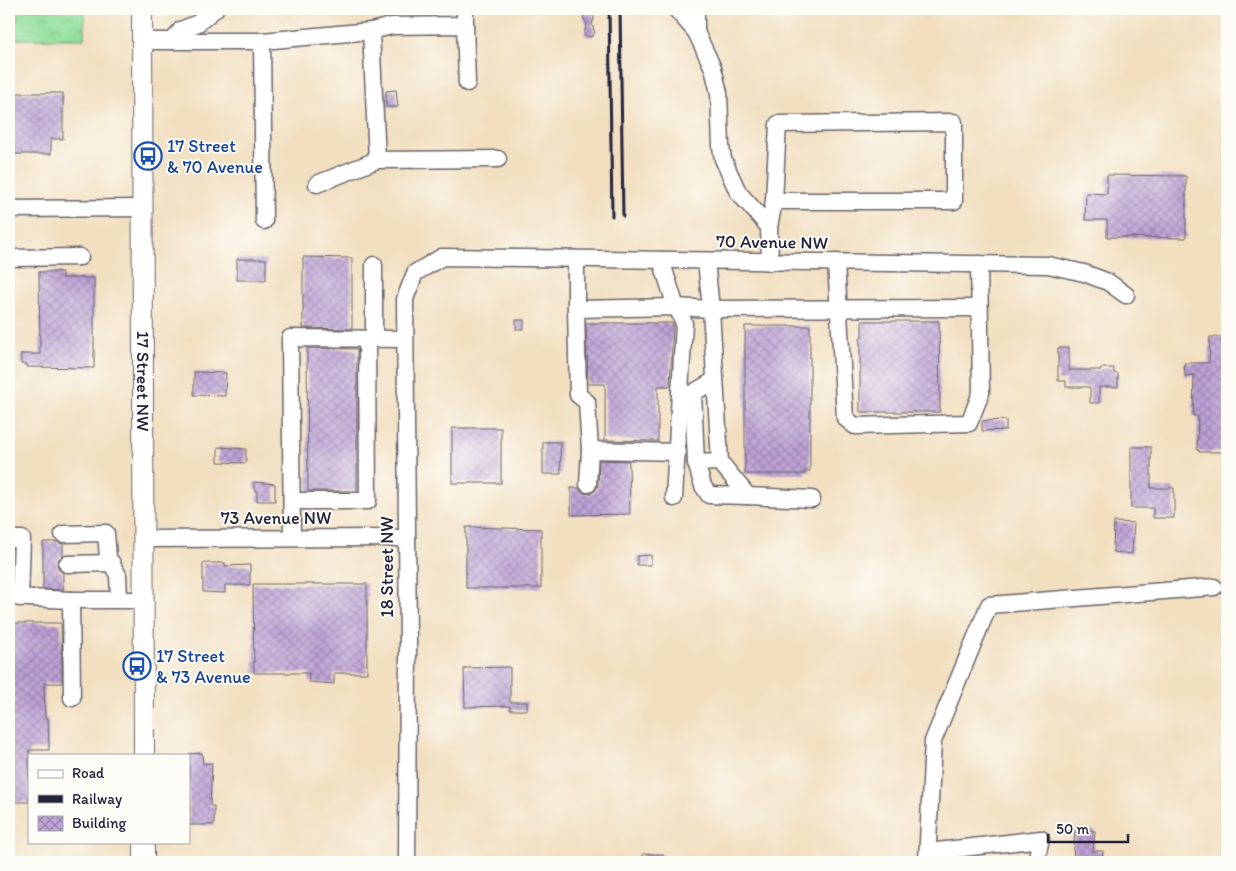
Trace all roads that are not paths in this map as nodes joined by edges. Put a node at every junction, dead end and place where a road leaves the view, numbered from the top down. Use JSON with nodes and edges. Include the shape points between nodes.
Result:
{"nodes":[{"id":1,"x":142,"y":9,"type":"edge"},
{"id":2,"x":215,"y":9,"type":"edge"},
{"id":3,"x":676,"y":9,"type":"edge"},
{"id":4,"x":696,"y":9,"type":"edge"},
{"id":5,"x":465,"y":17,"type":"edge"},
{"id":6,"x":371,"y":31,"type":"junction"},
{"id":7,"x":696,"y":32,"type":"junction"},
{"id":8,"x":262,"y":40,"type":"junction"},
{"id":9,"x":173,"y":41,"type":"junction"},
{"id":10,"x":142,"y":42,"type":"junction"},
{"id":11,"x":467,"y":83,"type":"dead end"},
{"id":12,"x":498,"y":159,"type":"dead end"},
{"id":13,"x":378,"y":160,"type":"junction"},
{"id":14,"x":317,"y":184,"type":"dead end"},
{"id":15,"x":774,"y":201,"type":"junction"},
{"id":16,"x":142,"y":208,"type":"junction"},
{"id":17,"x":9,"y":209,"type":"edge"},
{"id":18,"x":264,"y":221,"type":"dead end"},
{"id":19,"x":769,"y":227,"type":"junction"},
{"id":20,"x":80,"y":257,"type":"dead end"},
{"id":21,"x":9,"y":258,"type":"edge"},
{"id":22,"x":576,"y":259,"type":"junction"},
{"id":23,"x":661,"y":260,"type":"junction"},
{"id":24,"x":706,"y":261,"type":"junction"},
{"id":25,"x":770,"y":262,"type":"junction"},
{"id":26,"x":836,"y":262,"type":"junction"},
{"id":27,"x":979,"y":264,"type":"junction"},
{"id":28,"x":374,"y":265,"type":"dead end"},
{"id":29,"x":415,"y":273,"type":"joint"},
{"id":30,"x":1126,"y":295,"type":"dead end"},
{"id":31,"x":676,"y":307,"type":"junction"},
{"id":32,"x":838,"y":308,"type":"junction"},
{"id":33,"x":979,"y":308,"type":"junction"},
{"id":34,"x":576,"y":309,"type":"junction"},
{"id":35,"x":712,"y":309,"type":"junction"},
{"id":36,"x":370,"y":339,"type":"junction"},
{"id":37,"x":405,"y":339,"type":"junction"},
{"id":38,"x":715,"y":380,"type":"junction"},
{"id":39,"x":590,"y":450,"type":"junction"},
{"id":40,"x":678,"y":452,"type":"junction"},
{"id":41,"x":720,"y":462,"type":"junction"},
{"id":42,"x":696,"y":463,"type":"junction"},
{"id":43,"x":588,"y":484,"type":"dead end"},
{"id":44,"x":748,"y":496,"type":"junction"},
{"id":45,"x":674,"y":498,"type":"dead end"},
{"id":46,"x":812,"y":499,"type":"dead end"},
{"id":47,"x":292,"y":501,"type":"junction"},
{"id":48,"x":63,"y":534,"type":"dead end"},
{"id":49,"x":292,"y":538,"type":"junction"},
{"id":50,"x":407,"y":538,"type":"junction"},
{"id":51,"x":9,"y":539,"type":"edge"},
{"id":52,"x":144,"y":539,"type":"junction"},
{"id":53,"x":112,"y":563,"type":"junction"},
{"id":54,"x":67,"y":564,"type":"dead end"},
{"id":55,"x":1214,"y":587,"type":"dead end"},
{"id":56,"x":14,"y":598,"type":"edge"},
{"id":57,"x":119,"y":599,"type":"junction"},
{"id":58,"x":71,"y":600,"type":"junction"},
{"id":59,"x":144,"y":600,"type":"junction"},
{"id":60,"x":72,"y":698,"type":"dead end"},
{"id":61,"x":144,"y":754,"type":"edge"},
{"id":62,"x":144,"y":844,"type":"edge"},
{"id":63,"x":927,"y":857,"type":"edge"},
{"id":64,"x":144,"y":862,"type":"edge"},
{"id":65,"x":407,"y":862,"type":"edge"},
{"id":66,"x":1036,"y":862,"type":"edge"}],
"edges":[{"from":1,"to":10,"type":"main road","name":"17 Street NW"},
{"from":2,"to":9,"type":"street","via":[[198,23],[181,30]]},
{"from":3,"to":7,"type":"street"},
{"from":4,"to":7,"type":"street"},
{"from":5,"to":6,"type":"street"},
{"from":5,"to":11,"type":"street"},
{"from":6,"to":8,"type":"street"},
{"from":6,"to":13,"type":"street"},
{"from":7,"to":19,"type":"street","via":[[713,68],[717,86],[723,159],[738,192]]},
{"from":8,"to":9,"type":"street"},
{"from":8,"to":18,"type":"street"},
{"from":9,"to":10,"type":"street"},
{"from":10,"to":16,"type":"main road","name":"17 Street NW"},
{"from":12,"to":13,"type":"street"},
{"from":13,"to":14,"type":"street"},
{"from":15,"to":15,"type":"street","via":[[778,124],[954,122],[954,201]]},
{"from":15,"to":19,"type":"street"},
{"from":16,"to":17,"type":"street"},
{"from":16,"to":52,"type":"main road","name":"17 Street NW"},
{"from":19,"to":25,"type":"street"},
{"from":20,"to":21,"type":"street"},
{"from":22,"to":23,"type":"street","name":"70 Avenue NW"},
{"from":22,"to":29,"type":"street","name":"70 Avenue NW","via":[[442,257]]},
{"from":22,"to":34,"type":"street"},
{"from":23,"to":24,"type":"street","name":"70 Avenue NW"},
{"from":23,"to":31,"type":"street"},
{"from":24,"to":25,"type":"street","name":"70 Avenue NW"},
{"from":24,"to":35,"type":"street"},
{"from":25,"to":26,"type":"street","name":"70 Avenue NW"},
{"from":26,"to":27,"type":"street","name":"70 Avenue NW"},
{"from":26,"to":32,"type":"street"},
{"from":27,"to":30,"type":"street","name":"70 Avenue NW","via":[[1048,265],[1108,282]]},
{"from":27,"to":33,"type":"street"},
{"from":28,"to":36,"type":"street"},
{"from":29,"to":37,"type":"street","name":"18 Street NW","via":[[405,300]]},
{"from":31,"to":34,"type":"street"},
{"from":31,"to":35,"type":"street"},
{"from":31,"to":40,"type":"street","via":[[684,323]]},
{"from":32,"to":33,"type":"street"},
{"from":32,"to":33,"type":"street","via":[[845,418],[855,426],[969,424],[981,393]]},
{"from":32,"to":35,"type":"street"},
{"from":34,"to":39,"type":"street","via":[[578,395],[587,402]]},
{"from":35,"to":38,"type":"street"},
{"from":36,"to":37,"type":"street"},
{"from":36,"to":47,"type":"street","via":[[368,501]]},
{"from":36,"to":47,"type":"street","via":[[290,338]]},
{"from":37,"to":50,"type":"street","name":"18 Street NW"},
{"from":38,"to":41,"type":"street"},
{"from":38,"to":42,"type":"street","via":[[693,393]]},
{"from":39,"to":40,"type":"street"},
{"from":39,"to":43,"type":"street"},
{"from":40,"to":45,"type":"street"},
{"from":41,"to":42,"type":"street"},
{"from":41,"to":44,"type":"street"},
{"from":42,"to":44,"type":"street","via":[[702,486],[709,495]]},
{"from":44,"to":46,"type":"street"},
{"from":47,"to":49,"type":"street"},
{"from":48,"to":53,"type":"street","via":[[106,534],[108,558]]},
{"from":49,"to":50,"type":"street","name":"73 Avenue NW"},
{"from":49,"to":52,"type":"street","name":"73 Avenue NW"},
{"from":50,"to":65,"type":"street","name":"18 Street NW"},
{"from":51,"to":56,"type":"street","via":[[22,539]]},
{"from":52,"to":59,"type":"main road","name":"17 Street NW"},
{"from":53,"to":54,"type":"street"},
{"from":53,"to":57,"type":"street","via":[[118,575]]},
{"from":55,"to":63,"type":"street","via":[[989,605],[933,741]]},
{"from":56,"to":58,"type":"street"},
{"from":57,"to":58,"type":"street"},
{"from":57,"to":59,"type":"street"},
{"from":58,"to":60,"type":"street"},
{"from":59,"to":61,"type":"main road","name":"17 Street NW"},
{"from":62,"to":64,"type":"main road"},
{"from":63,"to":66,"type":"street","via":[[1041,839]]}]}
